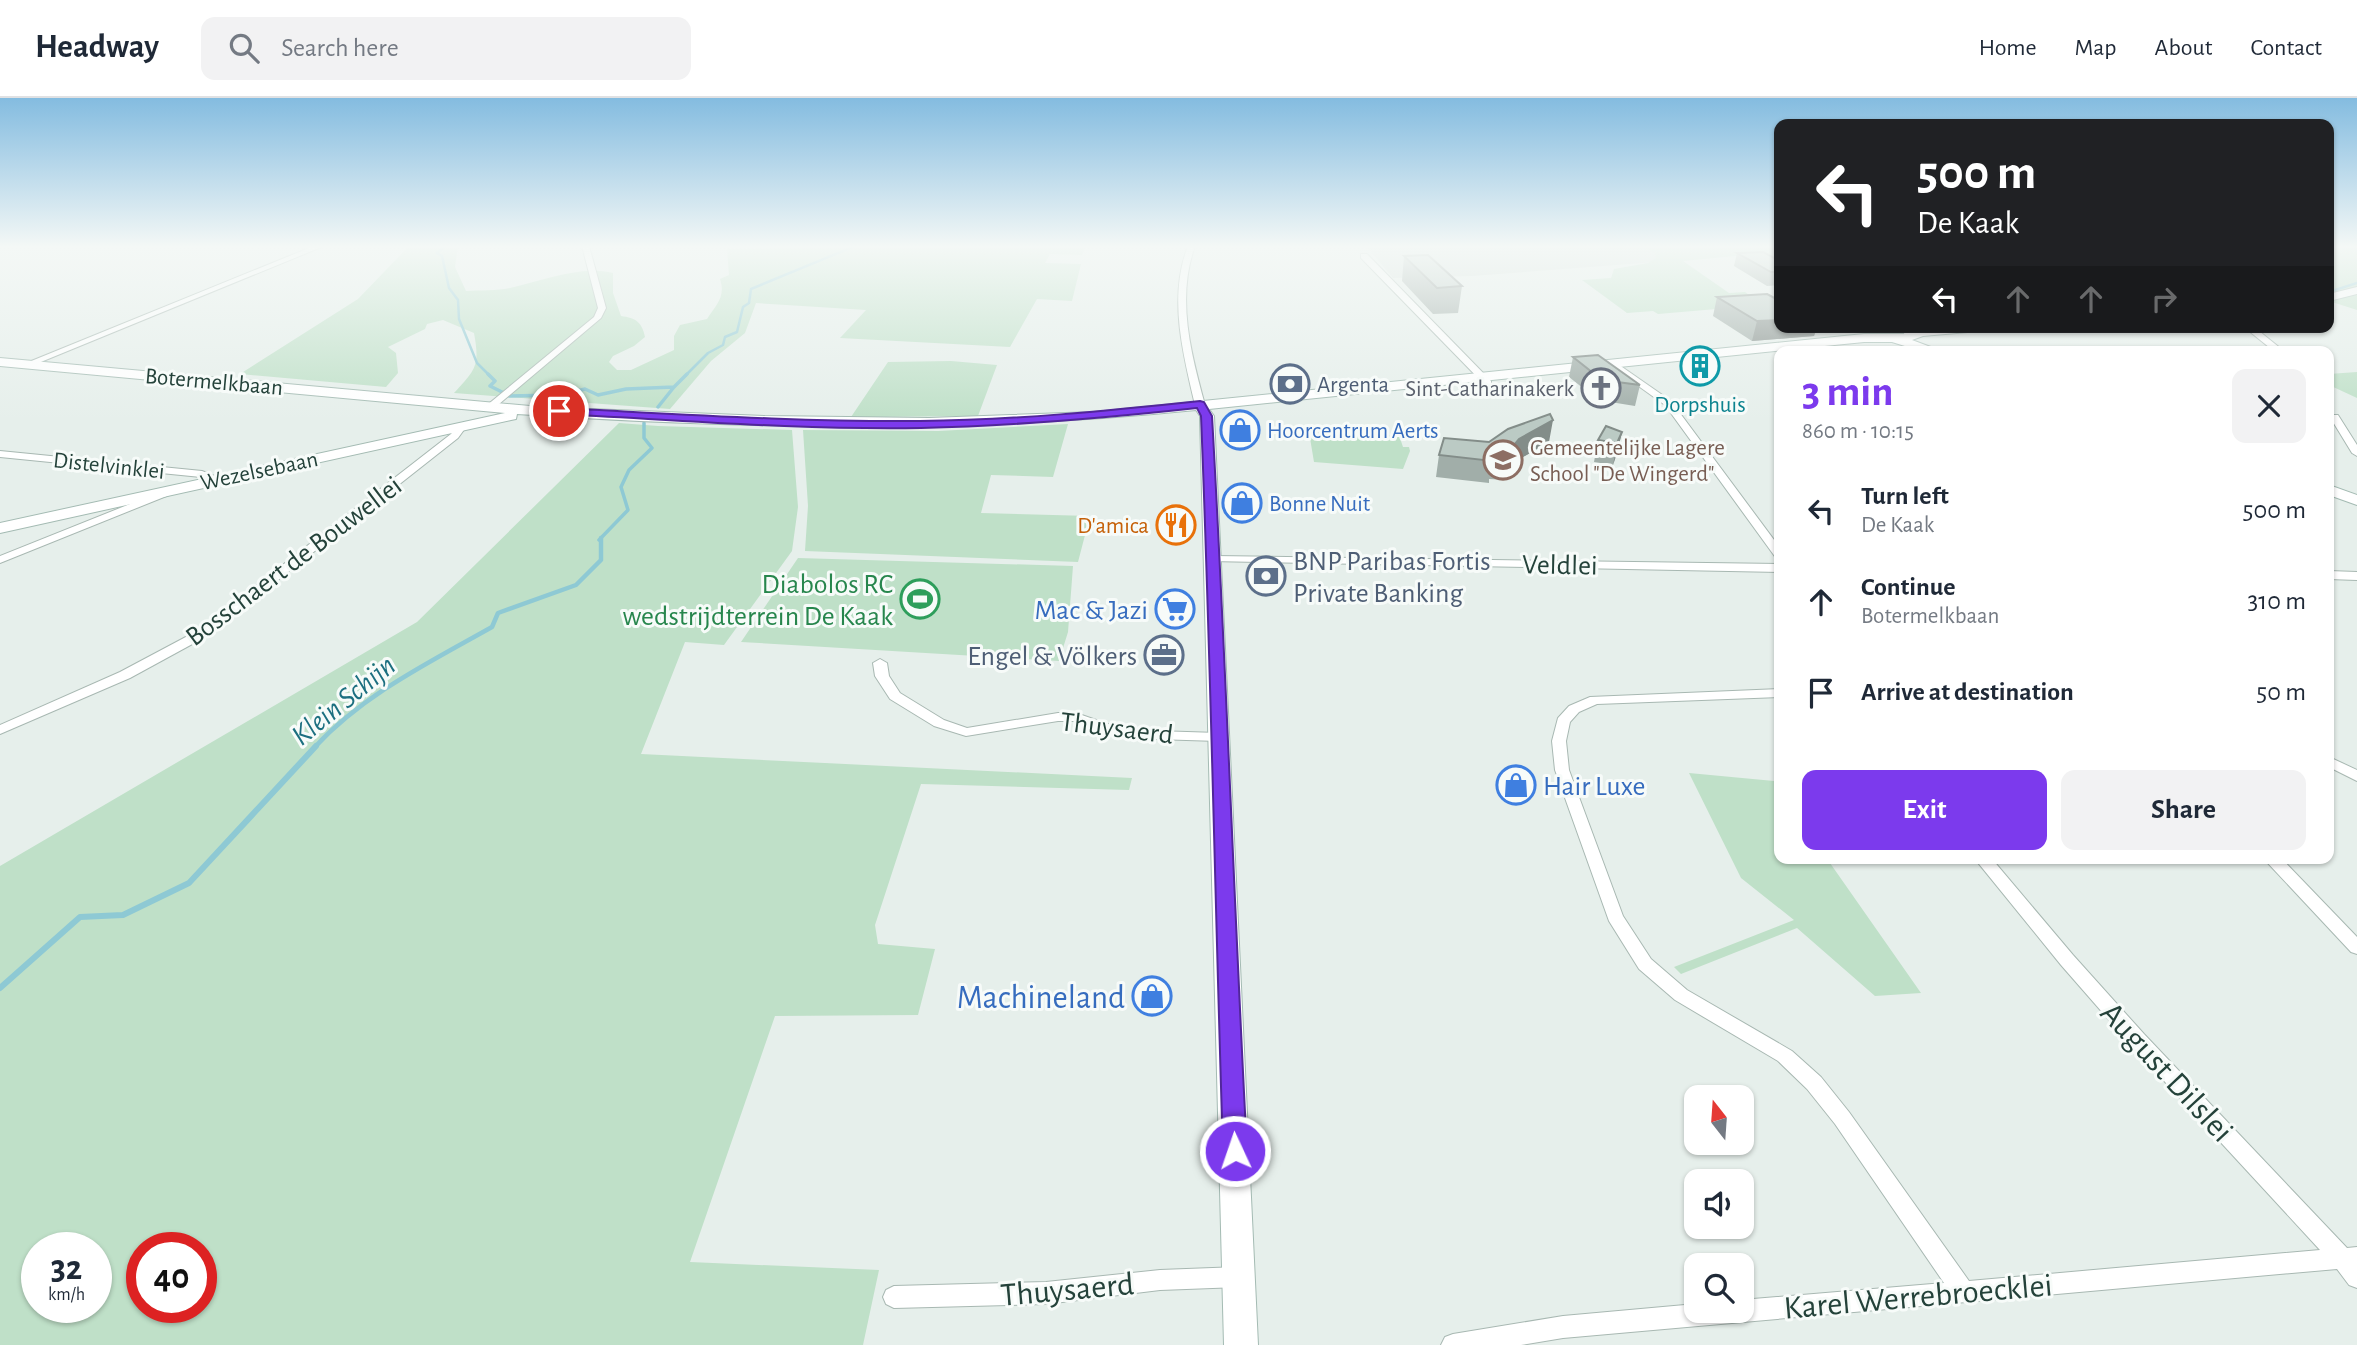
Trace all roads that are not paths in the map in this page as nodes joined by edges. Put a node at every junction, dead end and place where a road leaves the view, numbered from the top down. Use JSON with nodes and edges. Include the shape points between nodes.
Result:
{"nodes":[{"id":1,"x":177,"y":304,"type":"edge"},
{"id":2,"x":601,"y":304,"type":"edge"},
{"id":3,"x":1182,"y":304,"type":"edge"},
{"id":4,"x":1411,"y":304,"type":"edge"},
{"id":5,"x":1957,"y":333,"type":"edge"},
{"id":6,"x":2256,"y":333,"type":"edge"},
{"id":7,"x":1916,"y":344,"type":"edge"},
{"id":8,"x":1783,"y":346,"type":"edge"},
{"id":9,"x":2273,"y":346,"type":"edge"},
{"id":10,"x":1774,"y":347,"type":"edge"},
{"id":11,"x":0,"y":362,"type":"edge"},
{"id":12,"x":1612,"y":363,"type":"junction"},
{"id":13,"x":28,"y":364,"type":"junction"},
{"id":14,"x":1483,"y":380,"type":"junction"},
{"id":15,"x":1200,"y":405,"type":"junction"},
{"id":16,"x":492,"y":406,"type":"junction"},
{"id":17,"x":519,"y":412,"type":"junction"},
{"id":18,"x":586,"y":414,"type":"junction"},
{"id":19,"x":2335,"y":417,"type":"dead end"},
{"id":20,"x":461,"y":427,"type":"junction"},
{"id":21,"x":2357,"y":453,"type":"edge"},
{"id":22,"x":0,"y":454,"type":"edge"},
{"id":23,"x":217,"y":478,"type":"junction"},
{"id":24,"x":175,"y":488,"type":"junction"},
{"id":25,"x":2334,"y":492,"type":"edge"},
{"id":26,"x":2357,"y":500,"type":"edge"},
{"id":27,"x":0,"y":528,"type":"edge"},
{"id":28,"x":1774,"y":548,"type":"edge"},
{"id":29,"x":1213,"y":559,"type":"junction"},
{"id":30,"x":0,"y":560,"type":"edge"},
{"id":31,"x":1774,"y":568,"type":"edge"},
{"id":32,"x":2334,"y":575,"type":"edge"},
{"id":33,"x":2357,"y":576,"type":"edge"},
{"id":34,"x":880,"y":663,"type":"dead end"},
{"id":35,"x":1774,"y":693,"type":"edge"},
{"id":36,"x":0,"y":730,"type":"edge"},
{"id":37,"x":1218,"y":737,"type":"junction"},
{"id":38,"x":2334,"y":764,"type":"edge"},
{"id":39,"x":2357,"y":776,"type":"edge"},
{"id":40,"x":1987,"y":864,"type":"edge"},
{"id":41,"x":2277,"y":864,"type":"edge"},
{"id":42,"x":2357,"y":948,"type":"edge"},
{"id":43,"x":2350,"y":1258,"type":"edge"},
{"id":44,"x":1239,"y":1277,"type":"junction"},
{"id":45,"x":2357,"y":1278,"type":"edge"},
{"id":46,"x":1963,"y":1292,"type":"junction"},
{"id":47,"x":894,"y":1297,"type":"dead end"},
{"id":48,"x":1241,"y":1345,"type":"edge"},
{"id":49,"x":1453,"y":1345,"type":"edge"}],
"edges":[{"from":1,"to":13,"type":"street"},
{"from":2,"to":16,"type":"street","via":[[597,318]]},
{"from":3,"to":15,"type":"street"},
{"from":4,"to":14,"type":"street"},
{"from":5,"to":7,"type":"main road"},
{"from":6,"to":9,"type":"street"},
{"from":7,"to":8,"type":"main road","name":"Botermelkbaan","via":[[1864,338]]},
{"from":10,"to":12,"type":"main road","name":"Botermelkbaan"},
{"from":11,"to":13,"type":"main road","name":"Botermelkbaan"},
{"from":12,"to":14,"type":"main road","name":"Botermelkbaan"},
{"from":12,"to":28,"type":"street","via":[[1668,402]]},
{"from":13,"to":16,"type":"main road","name":"Botermelkbaan"},
{"from":14,"to":15,"type":"main road","name":"Botermelkbaan"},
{"from":15,"to":18,"type":"main road","name":"Botermelkbaan","via":[[921,424]]},
{"from":15,"to":29,"type":"main road","via":[[1207,416]]},
{"from":16,"to":17,"type":"main road","name":"Botermelkbaan"},
{"from":16,"to":18,"type":"main road","name":"Botermelkbaan"},
{"from":17,"to":18,"type":"main road","name":"Botermelkbaan"},
{"from":17,"to":20,"type":"main road","name":"Wezelsebaan"},
{"from":19,"to":21,"type":"street"},
{"from":20,"to":23,"type":"main road","name":"Wezelsebaan"},
{"from":20,"to":36,"type":"street","name":"Bosschaert de Bouwellei","via":[[203,633],[125,675]]},
{"from":22,"to":23,"type":"street","name":"Distelvinklei"},
{"from":23,"to":24,"type":"main road","name":"Wezelsebaan"},
{"from":24,"to":27,"type":"main road","name":"Wezelsebaan"},
{"from":24,"to":30,"type":"street"},
{"from":25,"to":26,"type":"main road"},
{"from":29,"to":31,"type":"street","name":"Veldlei"},
{"from":29,"to":37,"type":"main road"},
{"from":32,"to":33,"type":"street"},
{"from":34,"to":37,"type":"street","name":"Thuysaerd","via":[[882,676],[895,696],[939,723],[966,732],[1076,717],[1123,734]]},
{"from":35,"to":46,"type":"street","via":[[1595,700],[1574,709],[1563,722],[1559,741],[1562,770],[1615,917],[1645,964],[1681,995],[1785,1056],[1814,1083]]},
{"from":37,"to":44,"type":"main road"},
{"from":38,"to":39,"type":"street"},
{"from":40,"to":43,"type":"street","name":"August Dilslei","via":[[2137,1039]]},
{"from":41,"to":42,"type":"street"},
{"from":43,"to":45,"type":"street","name":"August Dilslei"},
{"from":43,"to":46,"type":"street","name":"Karel Werrebroecklei"},
{"from":44,"to":47,"type":"street","name":"Thuysaerd","via":[[1160,1280],[1046,1293]]},
{"from":44,"to":48,"type":"main road"},
{"from":46,"to":49,"type":"street","name":"Karel Werrebroecklei","via":[[1563,1327]]}]}
